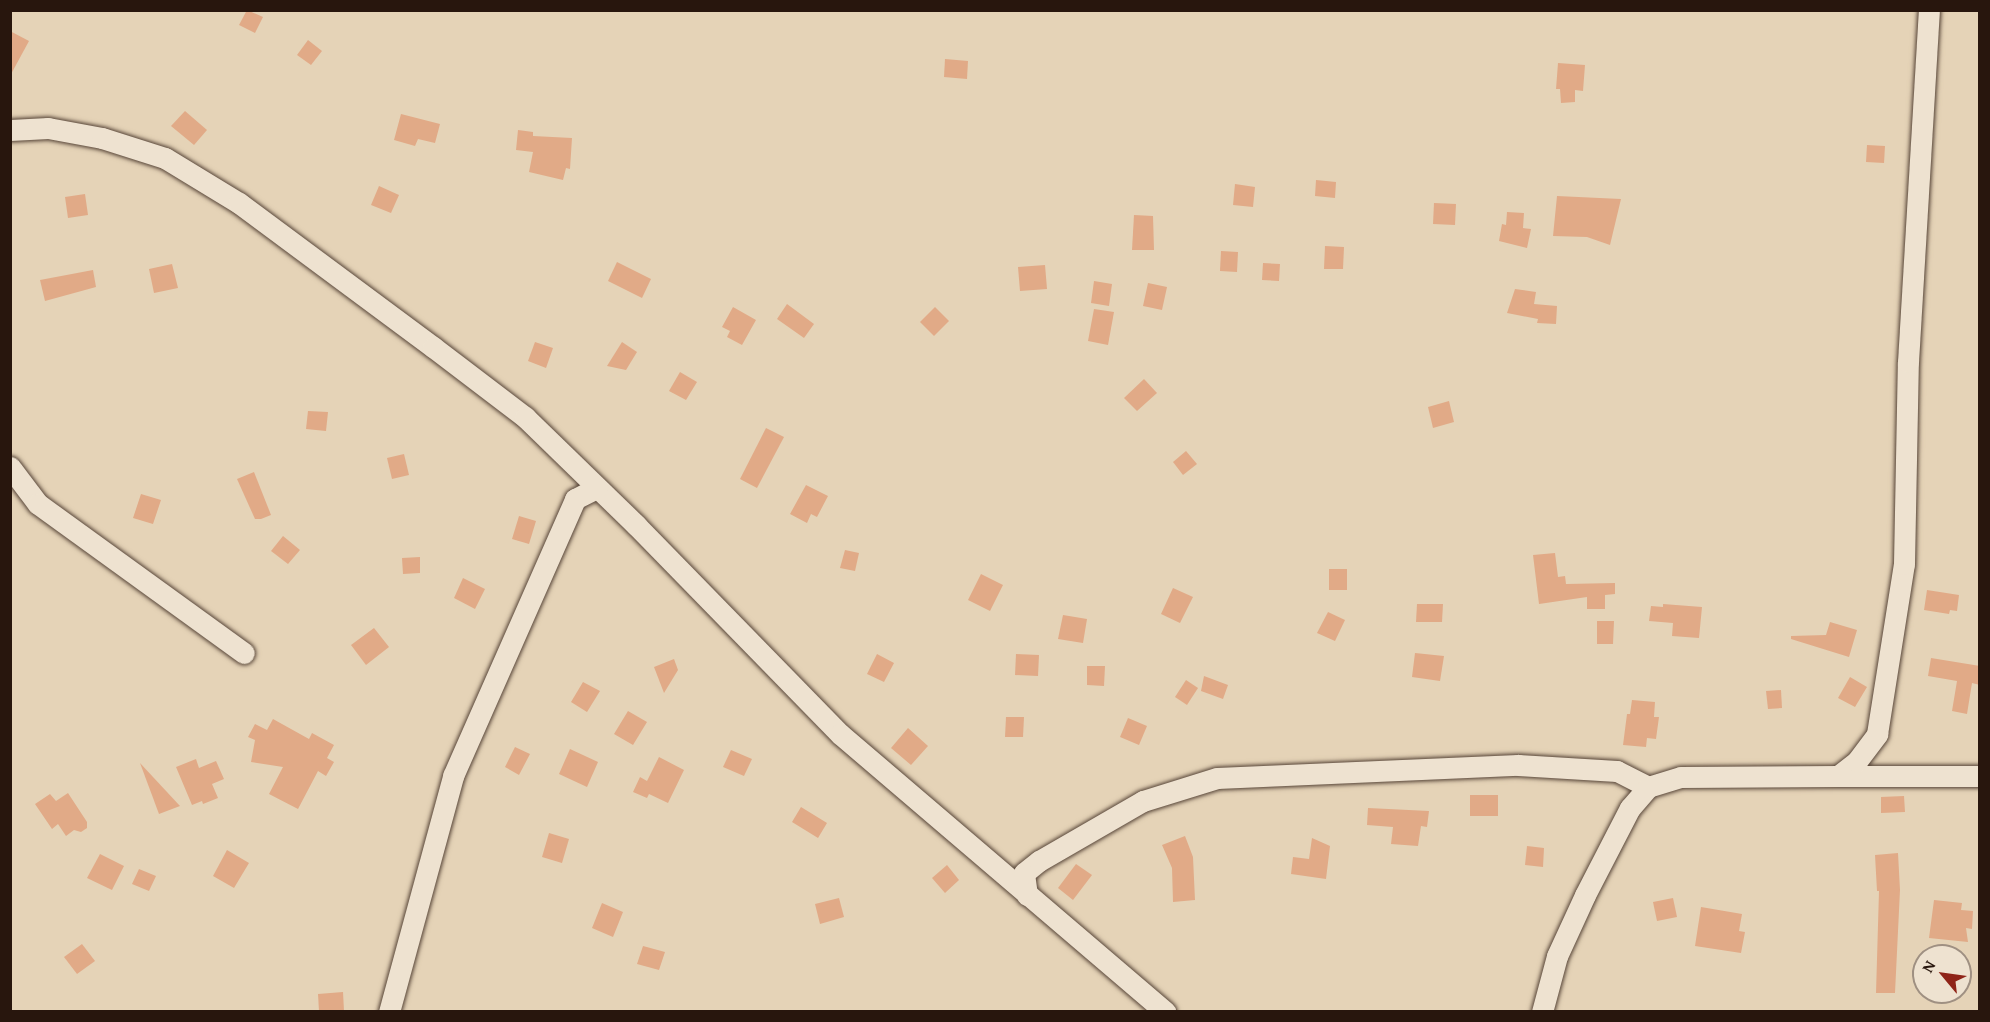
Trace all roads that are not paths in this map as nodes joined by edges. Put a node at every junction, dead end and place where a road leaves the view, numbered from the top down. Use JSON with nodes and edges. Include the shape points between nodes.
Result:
{"nodes":[{"id":1,"x":1929,"y":10,"type":"edge"},
{"id":2,"x":10,"y":130,"type":"edge"},
{"id":3,"x":10,"y":467,"type":"edge"},
{"id":4,"x":597,"y":488,"type":"junction"},
{"id":5,"x":244,"y":653,"type":"dead end"},
{"id":6,"x":1838,"y":776,"type":"junction"},
{"id":7,"x":1980,"y":776,"type":"edge"},
{"id":8,"x":1648,"y":787,"type":"junction"},
{"id":9,"x":1027,"y":895,"type":"junction"},
{"id":10,"x":389,"y":1011,"type":"edge"},
{"id":11,"x":1165,"y":1011,"type":"edge"},
{"id":12,"x":1542,"y":1011,"type":"edge"}],
"edges":[{"from":1,"to":6,"type":"street","via":[[1908,362],[1905,564],[1877,734],[1857,761]]},
{"from":2,"to":4,"type":"street","via":[[48,128],[102,138],[165,158],[239,203],[525,417]]},
{"from":3,"to":5,"type":"street","via":[[38,504]]},
{"from":4,"to":9,"type":"street","via":[[840,735]]},
{"from":4,"to":10,"type":"street","via":[[575,499],[453,776]]},
{"from":6,"to":7,"type":"street"},
{"from":6,"to":8,"type":"street","via":[[1681,777]]},
{"from":8,"to":9,"type":"street","via":[[1617,771],[1518,765],[1217,778],[1143,801],[1039,861],[1024,873]]},
{"from":8,"to":12,"type":"street","via":[[1630,808],[1585,895],[1557,956]]},
{"from":9,"to":11,"type":"street"}]}
